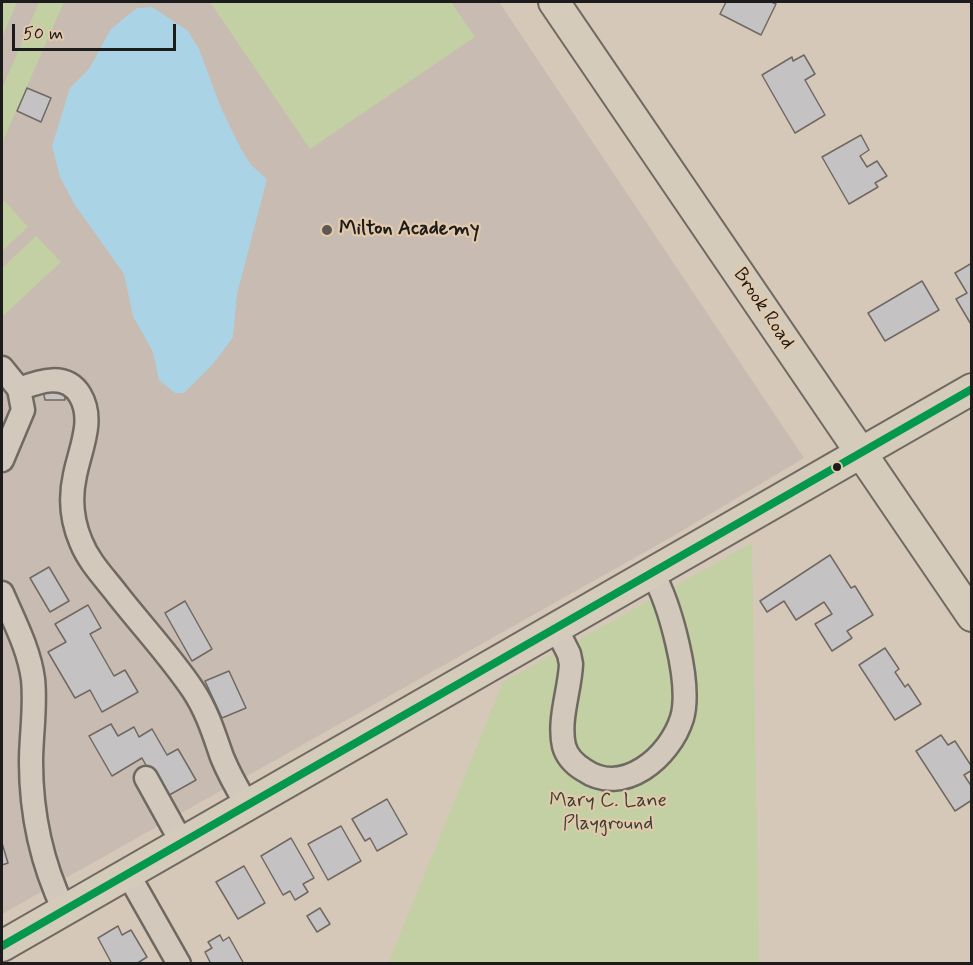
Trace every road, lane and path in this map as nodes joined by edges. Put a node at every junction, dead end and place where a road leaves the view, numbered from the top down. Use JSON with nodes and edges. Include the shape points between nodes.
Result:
{"nodes":[{"id":1,"x":554,"y":2,"type":"edge"},
{"id":2,"x":2,"y":368,"type":"edge"},
{"id":3,"x":19,"y":388,"type":"junction"},
{"id":4,"x":972,"y":389,"type":"edge"},
{"id":5,"x":861,"y":453,"type":"junction"},
{"id":6,"x":2,"y":460,"type":"edge"},
{"id":7,"x":652,"y":572,"type":"junction"},
{"id":8,"x":2,"y":593,"type":"edge"},
{"id":9,"x":972,"y":616,"type":"edge"},
{"id":10,"x":556,"y":627,"type":"junction"},
{"id":11,"x":146,"y":778,"type":"dead end"},
{"id":12,"x":247,"y":806,"type":"junction"},
{"id":13,"x":182,"y":843,"type":"junction"},
{"id":14,"x":128,"y":874,"type":"junction"},
{"id":15,"x":64,"y":910,"type":"junction"},
{"id":16,"x":2,"y":946,"type":"edge"},
{"id":17,"x":179,"y":963,"type":"edge"}],
"edges":[{"from":1,"to":5,"type":"main road","name":"Brook Road"},
{"from":2,"to":3,"type":"street"},
{"from":3,"to":6,"type":"street","via":[[23,410]]},
{"from":3,"to":12,"type":"street","via":[[54,379],[73,386],[80,396],[87,418],[86,431],[72,493],[81,542],[97,569],[192,689]]},
{"from":4,"to":5,"type":"main road"},
{"from":5,"to":7,"type":"main road"},
{"from":5,"to":9,"type":"main road","name":"Brook Road"},
{"from":7,"to":10,"type":"main road"},
{"from":7,"to":10,"type":"street","via":[[668,607],[685,700],[670,742],[639,771],[603,780],[568,757],[563,734],[571,664]]},
{"from":8,"to":15,"type":"street","via":[[31,668],[33,792],[45,864]]},
{"from":10,"to":12,"type":"main road"},
{"from":11,"to":13,"type":"street"},
{"from":12,"to":13,"type":"main road"},
{"from":13,"to":14,"type":"main road"},
{"from":14,"to":15,"type":"main road"},
{"from":14,"to":17,"type":"street"},
{"from":15,"to":16,"type":"main road"}]}
